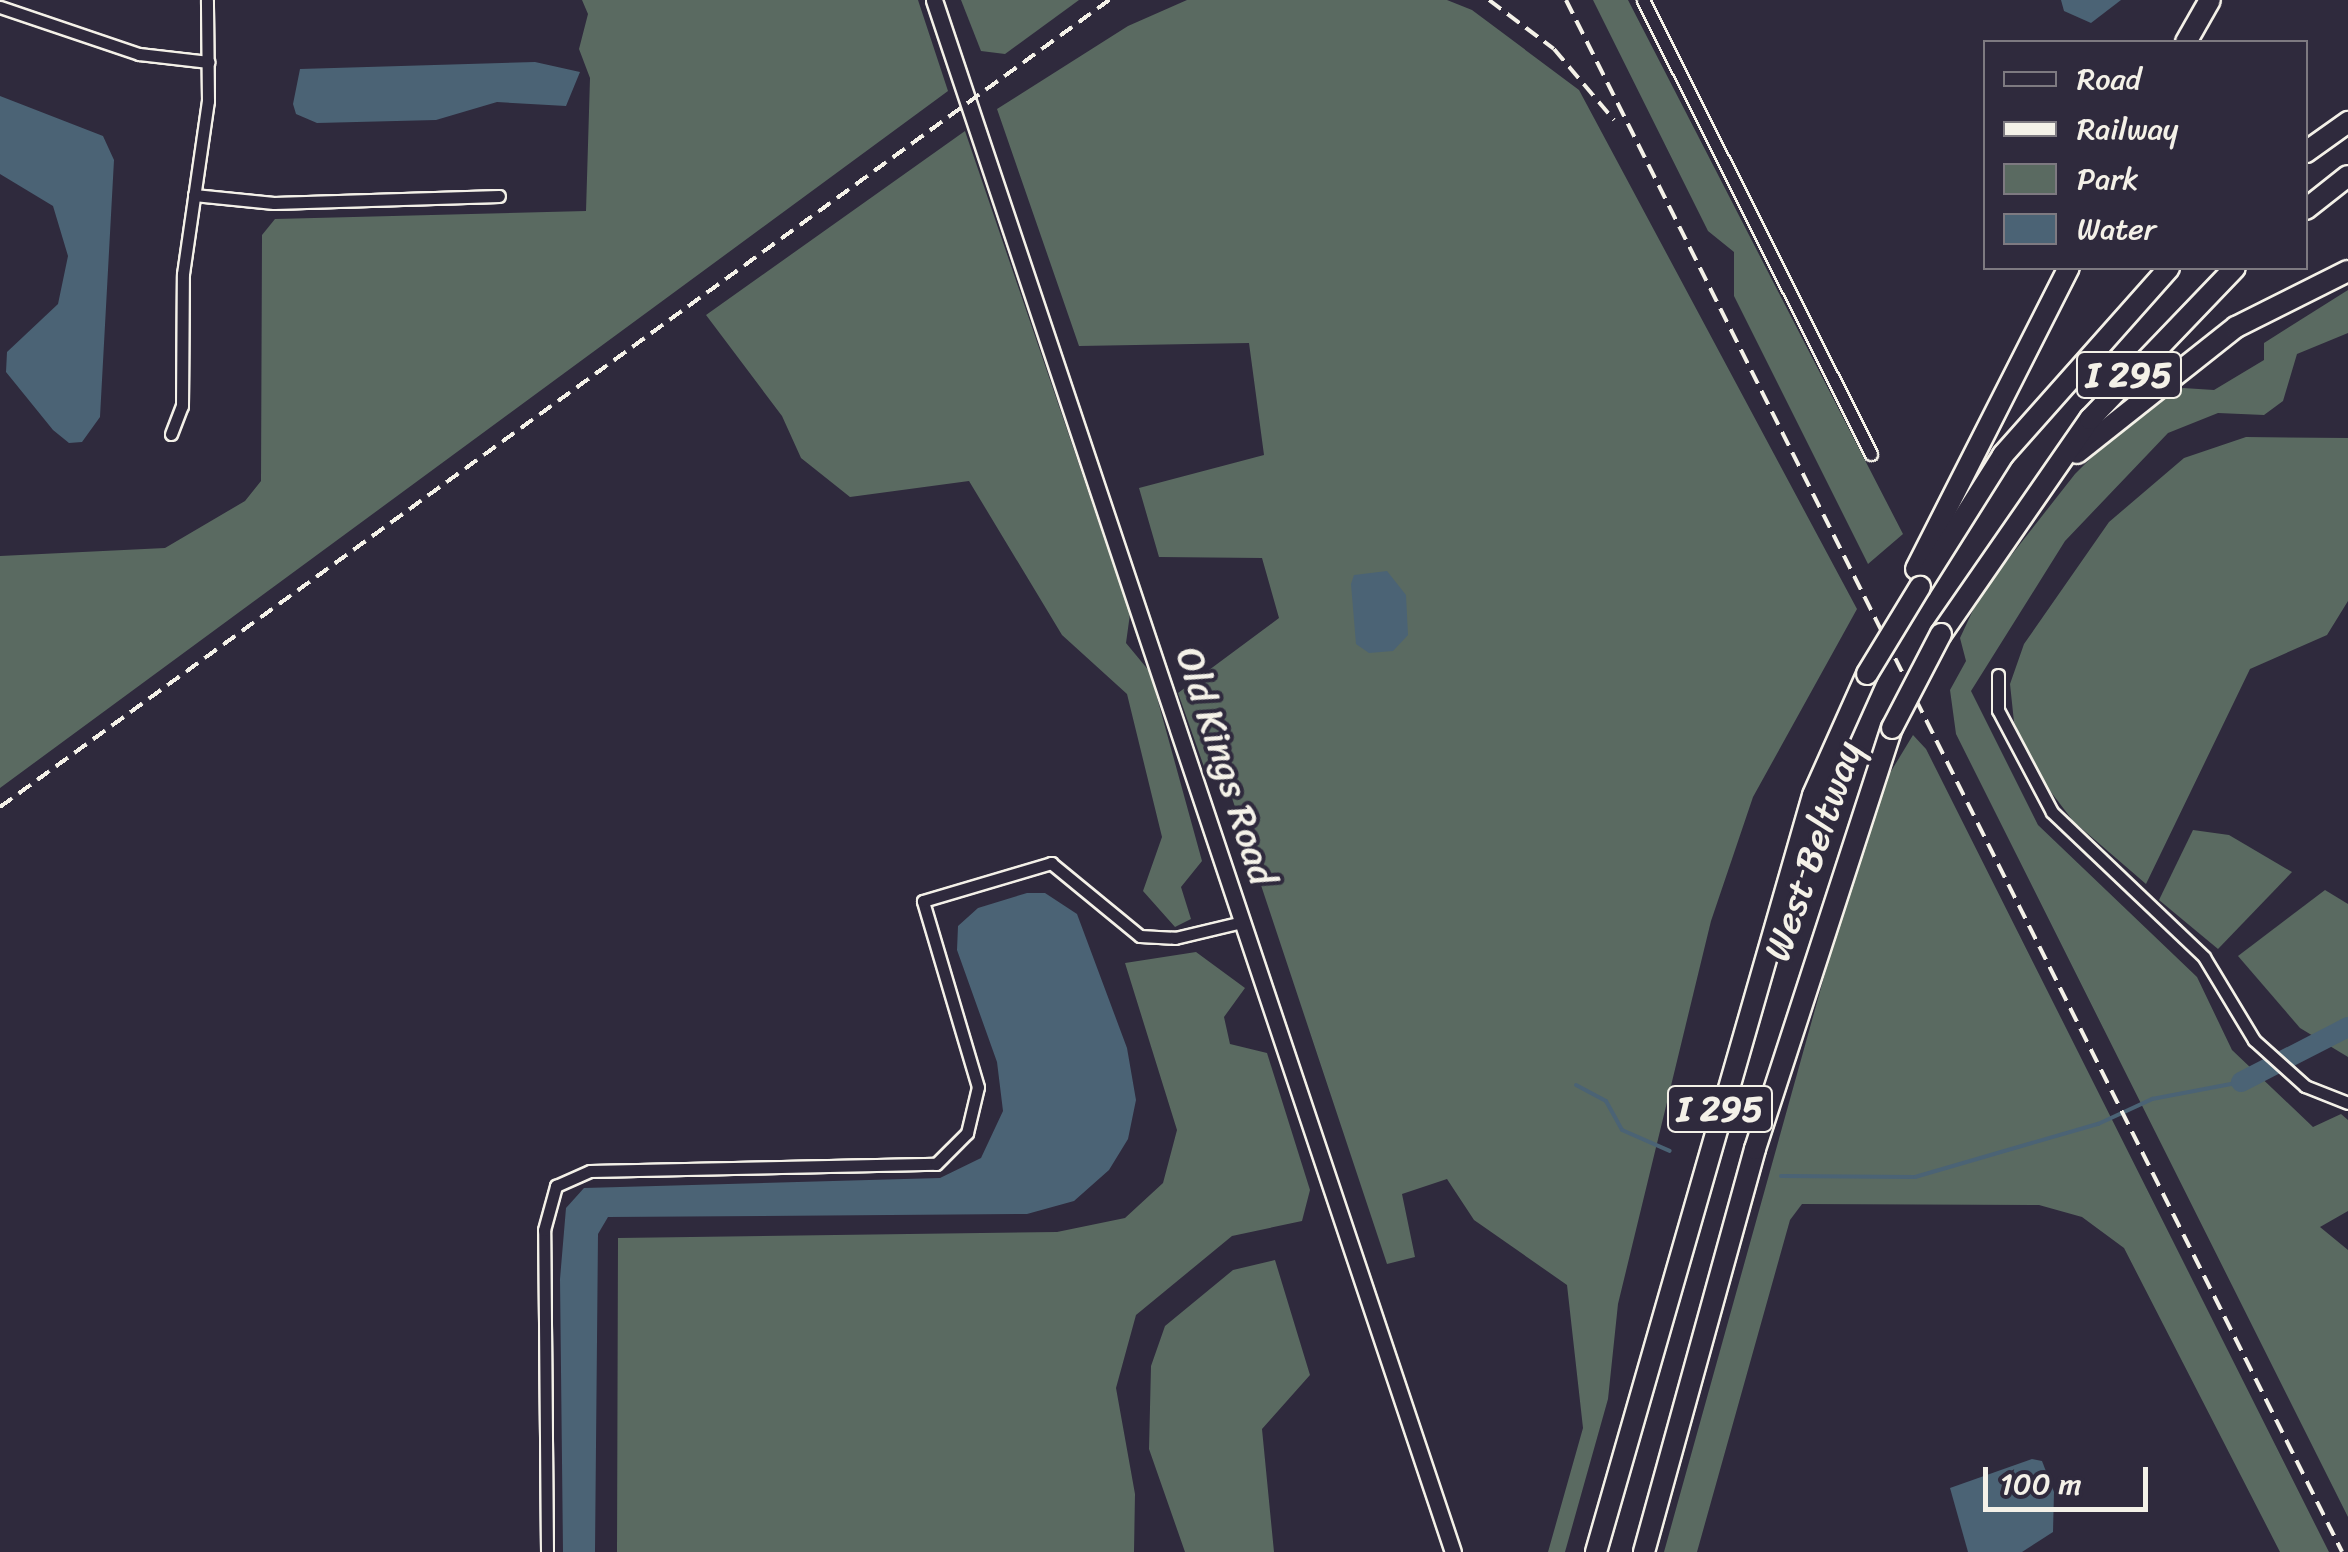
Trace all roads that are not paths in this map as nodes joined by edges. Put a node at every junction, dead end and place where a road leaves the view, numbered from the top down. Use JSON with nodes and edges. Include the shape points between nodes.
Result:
{"nodes":[{"id":1,"x":207,"y":0,"type":"edge"},
{"id":2,"x":934,"y":0,"type":"edge"},
{"id":3,"x":1644,"y":0,"type":"edge"},
{"id":4,"x":2210,"y":0,"type":"edge"},
{"id":5,"x":0,"y":8,"type":"edge"},
{"id":6,"x":2187,"y":40,"type":"edge"},
{"id":7,"x":209,"y":62,"type":"junction"},
{"id":8,"x":2348,"y":122,"type":"edge"},
{"id":9,"x":2308,"y":151,"type":"edge"},
{"id":10,"x":2348,"y":176,"type":"edge"},
{"id":11,"x":194,"y":194,"type":"junction"},
{"id":12,"x":499,"y":196,"type":"dead end"},
{"id":13,"x":2308,"y":207,"type":"edge"},
{"id":14,"x":2067,"y":270,"type":"edge"},
{"id":15,"x":2168,"y":270,"type":"edge"},
{"id":16,"x":2233,"y":270,"type":"edge"},
{"id":17,"x":2348,"y":271,"type":"edge"},
{"id":18,"x":171,"y":434,"type":"dead end"},
{"id":19,"x":1871,"y":454,"type":"dead end"},
{"id":20,"x":2036,"y":492,"type":"junction"},
{"id":21,"x":1916,"y":581,"type":"junction"},
{"id":22,"x":1998,"y":676,"type":"dead end"},
{"id":23,"x":1242,"y":922,"type":"junction"},
{"id":24,"x":2348,"y":1103,"type":"edge"},
{"id":25,"x":547,"y":1552,"type":"edge"},
{"id":26,"x":1453,"y":1552,"type":"edge"},
{"id":27,"x":1596,"y":1552,"type":"edge"},
{"id":28,"x":1644,"y":1552,"type":"edge"}],
"edges":[{"from":1,"to":7,"type":"street"},
{"from":2,"to":23,"type":"street","name":"Old Kings Road"},
{"from":3,"to":19,"type":"street"},
{"from":4,"to":6,"type":"highway"},
{"from":5,"to":7,"type":"street","via":[[140,54]]},
{"from":7,"to":11,"type":"street"},
{"from":8,"to":9,"type":"highway"},
{"from":10,"to":13,"type":"highway"},
{"from":11,"to":12,"type":"street","via":[[274,203]]},
{"from":11,"to":18,"type":"street","via":[[183,274],[182,406]]},
{"from":14,"to":21,"type":"highway"},
{"from":15,"to":21,"type":"highway","name":"West Beltway","number":"I 295","via":[[2024,428]]},
{"from":16,"to":20,"type":"highway","name":"West Beltway","number":"I 295","via":[[2140,362]]},
{"from":17,"to":20,"type":"highway","via":[[2236,327],[2172,370]]},
{"from":20,"to":28,"type":"highway","name":"West Beltway","number":"I 295","bridge":true,"via":[[1941,634],[1892,728],[1761,1131]]},
{"from":21,"to":27,"type":"highway","name":"West Beltway","number":"I 295","bridge":true,"via":[[1813,796]]},
{"from":22,"to":24,"type":"street","via":[[1998,710],[2052,812],[2204,958],[2254,1040],[2294,1077]]},
{"from":23,"to":25,"type":"street","via":[[1175,938],[1140,936],[1051,863],[924,901],[978,1088],[967,1132],[936,1164],[590,1171],[556,1186],[544,1230]]},
{"from":23,"to":26,"type":"street","name":"Old Kings Road"}]}
